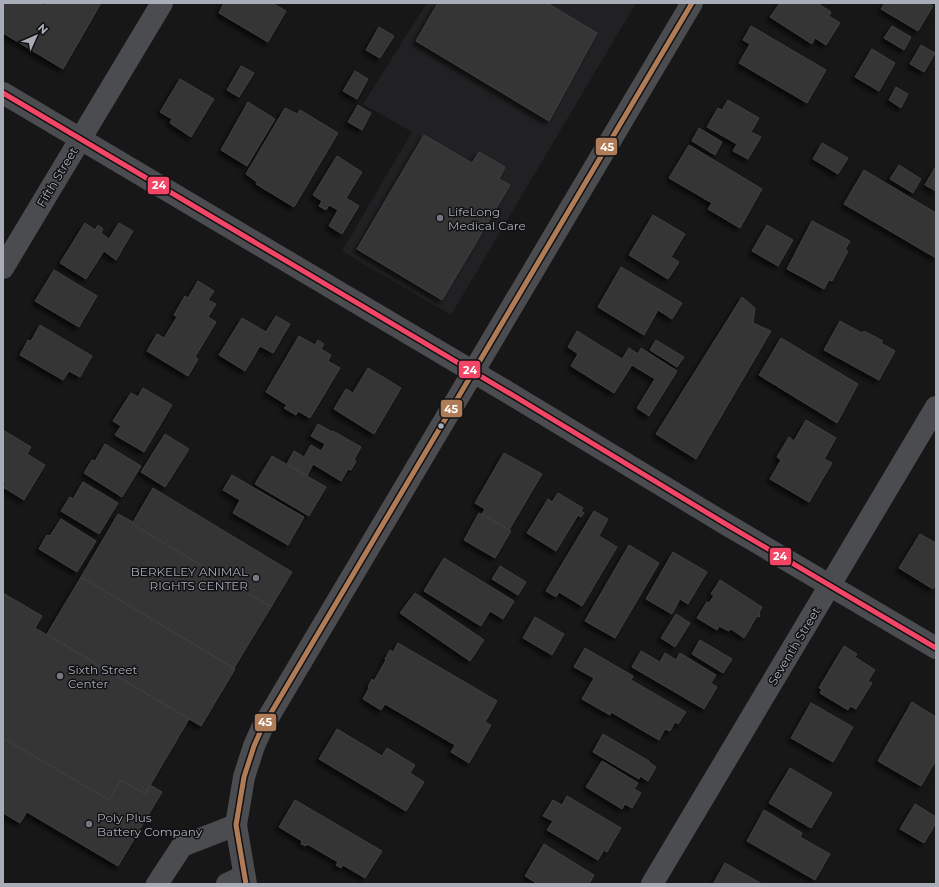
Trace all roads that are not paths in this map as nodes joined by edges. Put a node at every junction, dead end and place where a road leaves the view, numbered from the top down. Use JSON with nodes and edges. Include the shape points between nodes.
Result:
{"nodes":[{"id":1,"x":162,"y":3,"type":"edge"},
{"id":2,"x":692,"y":3,"type":"edge"},
{"id":3,"x":3,"y":93,"type":"edge"},
{"id":4,"x":80,"y":139,"type":"junction"},
{"id":5,"x":3,"y":268,"type":"edge"},
{"id":6,"x":474,"y":372,"type":"junction"},
{"id":7,"x":936,"y":407,"type":"edge"},
{"id":8,"x":830,"y":585,"type":"junction"},
{"id":9,"x":936,"y":648,"type":"edge"},
{"id":10,"x":236,"y":826,"type":"junction"},
{"id":11,"x":239,"y":881,"type":"edge"},
{"id":12,"x":157,"y":884,"type":"edge"},
{"id":13,"x":652,"y":884,"type":"edge"}],
"edges":[{"from":1,"to":4,"type":"street","name":"Fifth Street"},
{"from":2,"to":6,"type":"street"},
{"from":3,"to":4,"type":"street"},
{"from":4,"to":5,"type":"street","name":"Fifth Street"},
{"from":4,"to":6,"type":"street"},
{"from":6,"to":8,"type":"street"},
{"from":6,"to":10,"type":"street","via":[[262,728],[244,777]]},
{"from":7,"to":8,"type":"street","name":"Seventh Street"},
{"from":8,"to":9,"type":"street"},
{"from":8,"to":13,"type":"street","name":"Seventh Street"},
{"from":10,"to":11,"type":"street"},
{"from":10,"to":12,"type":"street","via":[[182,846]]}]}
